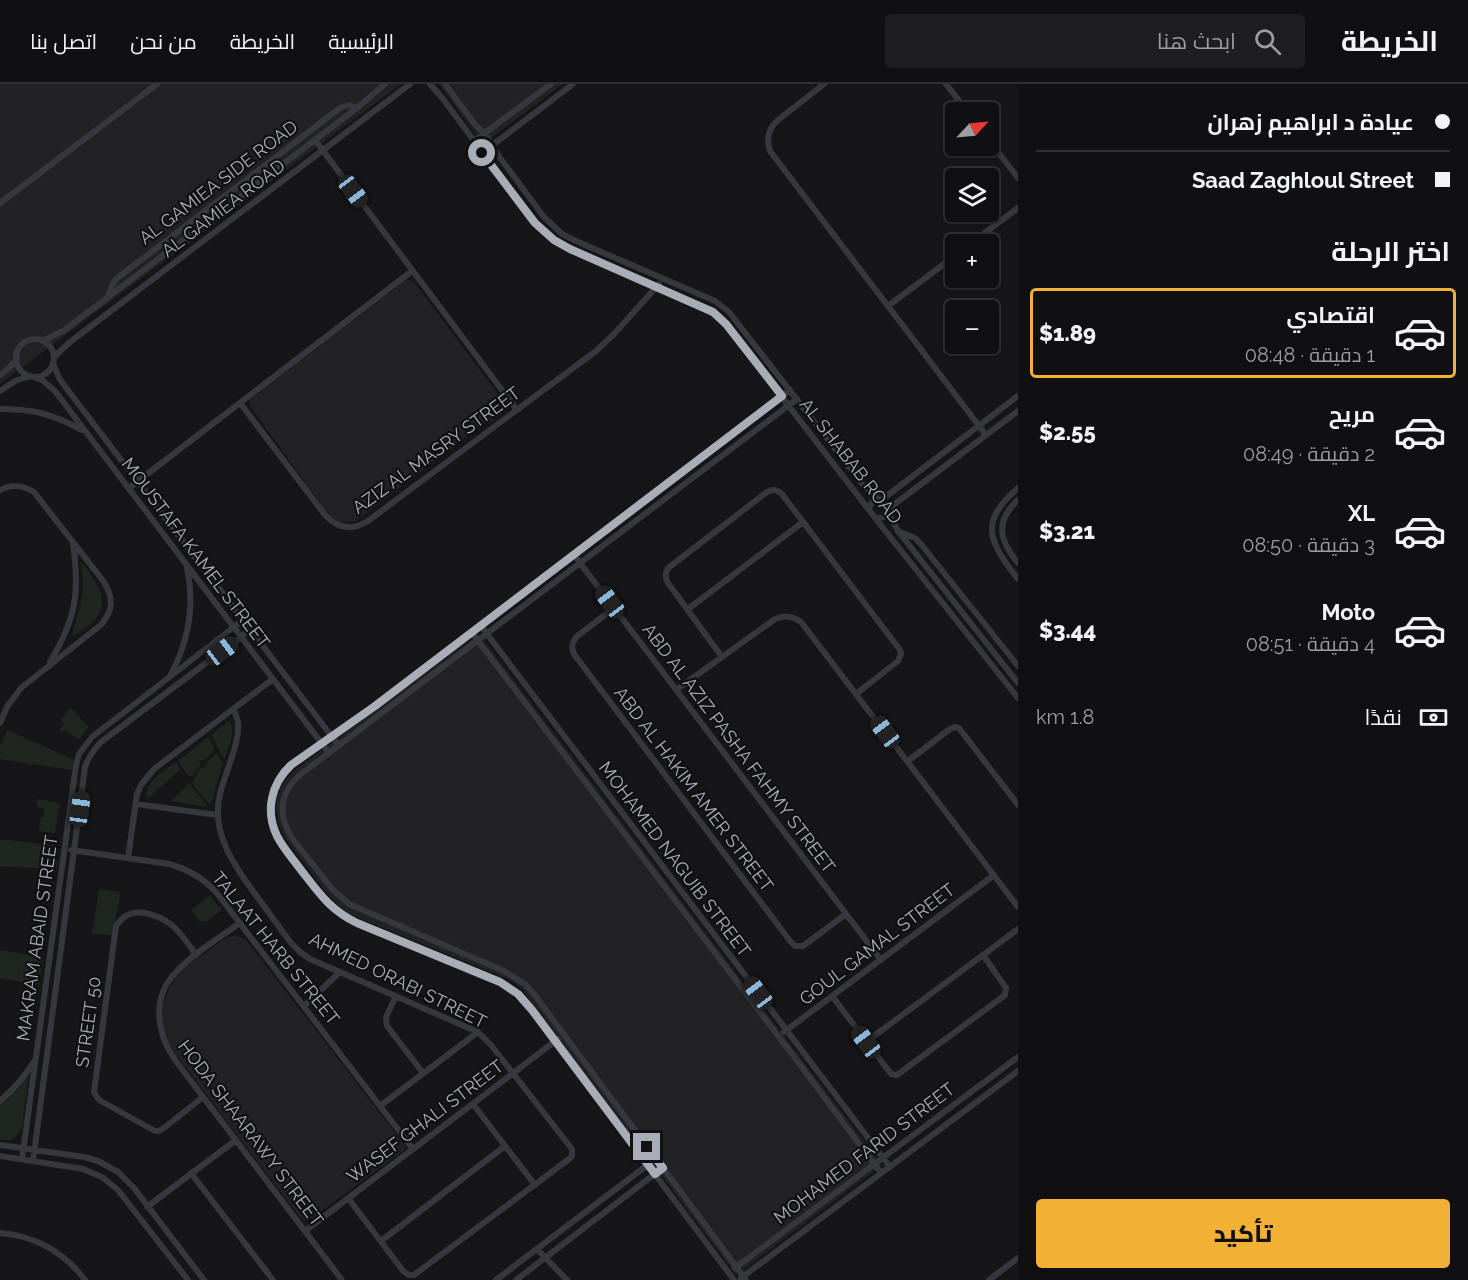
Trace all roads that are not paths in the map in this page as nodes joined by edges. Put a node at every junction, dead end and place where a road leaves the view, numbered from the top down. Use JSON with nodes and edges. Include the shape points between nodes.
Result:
{"nodes":[{"id":1,"x":157,"y":84,"type":"edge"},
{"id":2,"x":385,"y":84,"type":"edge"},
{"id":3,"x":410,"y":84,"type":"edge"},
{"id":4,"x":430,"y":84,"type":"edge"},
{"id":5,"x":445,"y":84,"type":"edge"},
{"id":6,"x":551,"y":84,"type":"edge"},
{"id":7,"x":573,"y":84,"type":"edge"},
{"id":8,"x":824,"y":84,"type":"edge"},
{"id":9,"x":946,"y":84,"type":"edge"},
{"id":10,"x":960,"y":102,"type":"edge"},
{"id":11,"x":357,"y":108,"type":"junction"},
{"id":12,"x":484,"y":134,"type":"junction"},
{"id":13,"x":315,"y":140,"type":"junction"},
{"id":14,"x":474,"y":141,"type":"junction"},
{"id":15,"x":493,"y":145,"type":"junction"},
{"id":16,"x":323,"y":151,"type":"junction"},
{"id":17,"x":482,"y":153,"type":"junction"},
{"id":18,"x":999,"y":153,"type":"edge"},
{"id":19,"x":1018,"y":178,"type":"edge"},
{"id":20,"x":251,"y":188,"type":"junction"},
{"id":21,"x":260,"y":199,"type":"junction"},
{"id":22,"x":0,"y":203,"type":"edge"},
{"id":23,"x":1018,"y":208,"type":"edge"},
{"id":24,"x":983,"y":234,"type":"edge"},
{"id":25,"x":945,"y":263,"type":"edge"},
{"id":26,"x":412,"y":271,"type":"junction"},
{"id":27,"x":664,"y":279,"type":"junction"},
{"id":28,"x":657,"y":287,"type":"junction"},
{"id":29,"x":108,"y":297,"type":"junction"},
{"id":30,"x":888,"y":306,"type":"junction"},
{"id":31,"x":42,"y":341,"type":"junction"},
{"id":32,"x":17,"y":357,"type":"junction"},
{"id":33,"x":54,"y":360,"type":"junction"},
{"id":34,"x":0,"y":375,"type":"edge"},
{"id":35,"x":32,"y":376,"type":"junction"},
{"id":36,"x":790,"y":390,"type":"junction"},
{"id":37,"x":0,"y":391,"type":"edge"},
{"id":38,"x":782,"y":396,"type":"junction"},
{"id":39,"x":1018,"y":396,"type":"edge"},
{"id":40,"x":797,"y":399,"type":"junction"},
{"id":41,"x":240,"y":403,"type":"junction"},
{"id":42,"x":789,"y":405,"type":"junction"},
{"id":43,"x":0,"y":409,"type":"edge"},
{"id":44,"x":517,"y":410,"type":"junction"},
{"id":45,"x":1018,"y":411,"type":"edge"},
{"id":46,"x":979,"y":426,"type":"junction"},
{"id":47,"x":86,"y":432,"type":"junction"},
{"id":48,"x":986,"y":435,"type":"junction"},
{"id":49,"x":138,"y":481,"type":"junction"},
{"id":50,"x":129,"y":488,"type":"junction"},
{"id":51,"x":1018,"y":488,"type":"edge"},
{"id":52,"x":0,"y":490,"type":"edge"},
{"id":53,"x":1018,"y":500,"type":"edge"},
{"id":54,"x":880,"y":501,"type":"junction"},
{"id":55,"x":869,"y":509,"type":"junction"},
{"id":56,"x":887,"y":510,"type":"junction"},
{"id":57,"x":876,"y":519,"type":"junction"},
{"id":58,"x":803,"y":522,"type":"junction"},
{"id":59,"x":898,"y":531,"type":"junction"},
{"id":60,"x":73,"y":542,"type":"junction"},
{"id":61,"x":574,"y":555,"type":"junction"},
{"id":62,"x":580,"y":563,"type":"junction"},
{"id":63,"x":1018,"y":563,"type":"edge"},
{"id":64,"x":186,"y":564,"type":"junction"},
{"id":65,"x":1018,"y":579,"type":"edge"},
{"id":66,"x":614,"y":608,"type":"junction"},
{"id":67,"x":688,"y":609,"type":"junction"},
{"id":68,"x":243,"y":620,"type":"junction"},
{"id":69,"x":481,"y":626,"type":"junction"},
{"id":70,"x":234,"y":627,"type":"junction"},
{"id":71,"x":250,"y":630,"type":"junction"},
{"id":72,"x":472,"y":633,"type":"junction"},
{"id":73,"x":487,"y":634,"type":"junction"},
{"id":74,"x":241,"y":637,"type":"junction"},
{"id":75,"x":478,"y":641,"type":"junction"},
{"id":76,"x":722,"y":657,"type":"junction"},
{"id":77,"x":47,"y":666,"type":"junction"},
{"id":78,"x":1018,"y":666,"type":"edge"},
{"id":79,"x":169,"y":676,"type":"junction"},
{"id":80,"x":273,"y":679,"type":"junction"},
{"id":81,"x":1018,"y":683,"type":"edge"},
{"id":82,"x":676,"y":690,"type":"junction"},
{"id":83,"x":856,"y":694,"type":"junction"},
{"id":84,"x":1018,"y":698,"type":"edge"},
{"id":85,"x":234,"y":709,"type":"junction"},
{"id":86,"x":0,"y":723,"type":"edge"},
{"id":87,"x":324,"y":726,"type":"junction"},
{"id":88,"x":314,"y":733,"type":"junction"},
{"id":89,"x":332,"y":737,"type":"junction"},
{"id":90,"x":322,"y":744,"type":"junction"},
{"id":91,"x":339,"y":746,"type":"junction"},
{"id":92,"x":329,"y":753,"type":"junction"},
{"id":93,"x":578,"y":755,"type":"junction"},
{"id":94,"x":570,"y":761,"type":"junction"},
{"id":95,"x":908,"y":761,"type":"junction"},
{"id":96,"x":135,"y":804,"type":"junction"},
{"id":97,"x":1018,"y":806,"type":"edge"},
{"id":98,"x":217,"y":815,"type":"junction"},
{"id":99,"x":64,"y":849,"type":"junction"},
{"id":100,"x":74,"y":850,"type":"junction"},
{"id":101,"x":128,"y":858,"type":"junction"},
{"id":102,"x":994,"y":875,"type":"junction"},
{"id":103,"x":1018,"y":907,"type":"edge"},
{"id":104,"x":846,"y":914,"type":"junction"},
{"id":105,"x":383,"y":920,"type":"junction"},
{"id":106,"x":240,"y":923,"type":"junction"},
{"id":107,"x":405,"y":929,"type":"junction"},
{"id":108,"x":1018,"y":929,"type":"edge"},
{"id":109,"x":376,"y":931,"type":"junction"},
{"id":110,"x":400,"y":940,"type":"junction"},
{"id":111,"x":196,"y":955,"type":"junction"},
{"id":112,"x":983,"y":955,"type":"junction"},
{"id":113,"x":881,"y":960,"type":"junction"},
{"id":114,"x":340,"y":972,"type":"junction"},
{"id":115,"x":396,"y":996,"type":"junction"},
{"id":116,"x":832,"y":996,"type":"junction"},
{"id":117,"x":304,"y":1006,"type":"junction"},
{"id":118,"x":787,"y":1030,"type":"junction"},
{"id":119,"x":478,"y":1032,"type":"junction"},
{"id":120,"x":564,"y":1035,"type":"junction"},
{"id":121,"x":779,"y":1036,"type":"junction"},
{"id":122,"x":555,"y":1041,"type":"junction"},
{"id":123,"x":866,"y":1042,"type":"junction"},
{"id":124,"x":1018,"y":1057,"type":"edge"},
{"id":125,"x":36,"y":1059,"type":"junction"},
{"id":126,"x":1018,"y":1071,"type":"edge"},
{"id":127,"x":423,"y":1073,"type":"junction"},
{"id":128,"x":513,"y":1073,"type":"junction"},
{"id":129,"x":203,"y":1097,"type":"junction"},
{"id":130,"x":0,"y":1101,"type":"edge"},
{"id":131,"x":472,"y":1104,"type":"junction"},
{"id":132,"x":380,"y":1106,"type":"junction"},
{"id":133,"x":236,"y":1140,"type":"junction"},
{"id":134,"x":0,"y":1145,"type":"edge"},
{"id":135,"x":505,"y":1146,"type":"junction"},
{"id":136,"x":24,"y":1149,"type":"junction"},
{"id":137,"x":413,"y":1149,"type":"junction"},
{"id":138,"x":34,"y":1150,"type":"junction"},
{"id":139,"x":0,"y":1156,"type":"edge"},
{"id":140,"x":883,"y":1158,"type":"junction"},
{"id":141,"x":22,"y":1159,"type":"junction"},
{"id":142,"x":656,"y":1159,"type":"junction"},
{"id":143,"x":33,"y":1161,"type":"junction"},
{"id":144,"x":874,"y":1164,"type":"junction"},
{"id":145,"x":648,"y":1165,"type":"junction"},
{"id":146,"x":890,"y":1167,"type":"junction"},
{"id":147,"x":663,"y":1168,"type":"junction"},
{"id":148,"x":191,"y":1173,"type":"junction"},
{"id":149,"x":881,"y":1173,"type":"junction"},
{"id":150,"x":655,"y":1174,"type":"junction"},
{"id":151,"x":535,"y":1185,"type":"junction"},
{"id":152,"x":348,"y":1198,"type":"junction"},
{"id":153,"x":147,"y":1206,"type":"junction"},
{"id":154,"x":305,"y":1231,"type":"junction"},
{"id":155,"x":0,"y":1233,"type":"edge"},
{"id":156,"x":381,"y":1241,"type":"junction"},
{"id":157,"x":537,"y":1248,"type":"junction"},
{"id":158,"x":546,"y":1258,"type":"junction"},
{"id":159,"x":1018,"y":1258,"type":"edge"},
{"id":160,"x":736,"y":1267,"type":"junction"},
{"id":161,"x":729,"y":1273,"type":"junction"},
{"id":162,"x":199,"y":1274,"type":"junction"},
{"id":163,"x":740,"y":1279,"type":"edge"},
{"id":164,"x":85,"y":1280,"type":"edge"},
{"id":165,"x":189,"y":1280,"type":"edge"},
{"id":166,"x":204,"y":1280,"type":"edge"},
{"id":167,"x":273,"y":1280,"type":"edge"},
{"id":168,"x":342,"y":1280,"type":"edge"},
{"id":169,"x":496,"y":1280,"type":"edge"},
{"id":170,"x":516,"y":1280,"type":"edge"},
{"id":171,"x":567,"y":1280,"type":"edge"},
{"id":172,"x":988,"y":1280,"type":"edge"}],
"edges":[{"from":1,"to":22,"type":"street"},
{"from":2,"to":11,"type":"street","name":"AL GAMIEA ROAD"},
{"from":3,"to":16,"type":"street","name":"AL GAMIEA ROAD"},
{"from":4,"to":14,"type":"street","name":"AL SHABAB ROAD"},
{"from":5,"to":12,"type":"street","name":"AL SHABAB ROAD"},
{"from":6,"to":12,"type":"street"},
{"from":7,"to":15,"type":"street"},
{"from":8,"to":30,"type":"street","via":[[772,126],[768,134],[770,151]]},
{"from":9,"to":10,"type":"street"},
{"from":11,"to":13,"type":"street","name":"AL GAMIEA ROAD"},
{"from":11,"to":29,"type":"street","name":"AL GAMIEA SIDE ROAD","via":[[344,106],[116,279]]},
{"from":12,"to":14,"type":"street"},
{"from":12,"to":15,"type":"street","name":"AL SHABAB ROAD"},
{"from":13,"to":16,"type":"street"},
{"from":13,"to":20,"type":"street","name":"AL GAMIEA ROAD"},
{"from":14,"to":17,"type":"street","name":"AL SHABAB ROAD"},
{"from":15,"to":17,"type":"street"},
{"from":15,"to":27,"type":"street","name":"AL SHABAB ROAD","via":[[555,228],[569,238]]},
{"from":16,"to":21,"type":"street","name":"AL GAMIEA ROAD"},
{"from":16,"to":26,"type":"street"},
{"from":17,"to":28,"type":"street","name":"AL SHABAB ROAD","via":[[535,223],[554,240]]},
{"from":18,"to":19,"type":"street"},
{"from":20,"to":21,"type":"street"},
{"from":20,"to":29,"type":"street","name":"AL GAMIEA ROAD"},
{"from":21,"to":33,"type":"street","name":"AL GAMIEA ROAD","via":[[74,340]]},
{"from":23,"to":24,"type":"street"},
{"from":25,"to":30,"type":"street"},
{"from":26,"to":41,"type":"street"},
{"from":26,"to":44,"type":"street"},
{"from":27,"to":28,"type":"street","name":"AZIZ AL MASRY STREET"},
{"from":27,"to":36,"type":"street","name":"AL SHABAB ROAD","via":[[723,306]]},
{"from":28,"to":38,"type":"street","name":"AL SHABAB ROAD","via":[[720,317]]},
{"from":28,"to":44,"type":"street","name":"AZIZ AL MASRY STREET","via":[[604,345]]},
{"from":29,"to":31,"type":"street","name":"AL GAMIEA ROAD","via":[[63,331]]},
{"from":30,"to":46,"type":"street"},
{"from":31,"to":32,"type":"street","via":[[25,343]]},
{"from":31,"to":33,"type":"street","via":[[52,349]]},
{"from":32,"to":34,"type":"street"},
{"from":32,"to":35,"type":"street","via":[[20,369]]},
{"from":33,"to":35,"type":"street","via":[[44,375]]},
{"from":33,"to":49,"type":"street","name":"MOUSTAFA KAMEL STREET","via":[[59,378]]},
{"from":35,"to":37,"type":"street","via":[[22,377]]},
{"from":35,"to":47,"type":"street","name":"MOUSTAFA KAMEL STREET","via":[[55,391]]},
{"from":36,"to":38,"type":"street"},
{"from":36,"to":40,"type":"street","name":"AL SHABAB ROAD"},
{"from":38,"to":42,"type":"street","name":"AL SHABAB ROAD"},
{"from":38,"to":61,"type":"street"},
{"from":39,"to":46,"type":"street"},
{"from":40,"to":42,"type":"street"},
{"from":40,"to":54,"type":"street","name":"AL SHABAB ROAD","via":[[863,485]]},
{"from":41,"to":44,"type":"street","name":"AZIZ AL MASRY STREET","via":[[330,521],[351,528],[368,521]]},
{"from":41,"to":49,"type":"street"},
{"from":42,"to":55,"type":"street","name":"AL SHABAB ROAD"},
{"from":42,"to":62,"type":"street"},
{"from":43,"to":47,"type":"street","via":[[36,411]]},
{"from":45,"to":48,"type":"street"},
{"from":46,"to":48,"type":"street"},
{"from":46,"to":54,"type":"street"},
{"from":47,"to":50,"type":"street","name":"MOUSTAFA KAMEL STREET"},
{"from":48,"to":56,"type":"street"},
{"from":49,"to":50,"type":"street"},
{"from":49,"to":68,"type":"street","name":"MOUSTAFA KAMEL STREET"},
{"from":50,"to":64,"type":"street","name":"MOUSTAFA KAMEL STREET"},
{"from":51,"to":65,"type":"street","via":[[1002,503],[992,526],[997,550]]},
{"from":52,"to":60,"type":"street","via":[[19,486],[34,492]]},
{"from":53,"to":63,"type":"street","via":[[1005,516],[1002,537]]},
{"from":54,"to":55,"type":"street","via":[[872,502]]},
{"from":54,"to":56,"type":"street","name":"AL SHABAB ROAD"},
{"from":55,"to":57,"type":"street","name":"AL SHABAB ROAD"},
{"from":56,"to":57,"type":"street","via":[[884,517]]},
{"from":56,"to":59,"type":"street","name":"AL SHABAB ROAD"},
{"from":57,"to":84,"type":"street","name":"AL SHABAB ROAD"},
{"from":58,"to":67,"type":"street"},
{"from":58,"to":67,"type":"street","via":[[782,494],[772,489],[767,492],[668,568],[666,578]]},
{"from":58,"to":83,"type":"street","via":[[900,650],[898,661]]},
{"from":59,"to":78,"type":"street","via":[[921,544]]},
{"from":59,"to":81,"type":"street","name":"AL SHABAB ROAD"},
{"from":60,"to":77,"type":"street","via":[[77,579],[74,607],[65,634]]},
{"from":60,"to":77,"type":"street","via":[[110,592],[109,615]]},
{"from":61,"to":62,"type":"street","name":"ABD AL AZIZ PASHA FAHMY STREET"},
{"from":61,"to":69,"type":"street"},
{"from":62,"to":66,"type":"street","name":"ABD AL AZIZ PASHA FAHMY STREET"},
{"from":62,"to":73,"type":"street"},
{"from":64,"to":70,"type":"street","name":"MOUSTAFA KAMEL STREET"},
{"from":64,"to":79,"type":"street","via":[[191,593],[189,622],[182,650]]},
{"from":66,"to":82,"type":"street","name":"ABD AL AZIZ PASHA FAHMY STREET"},
{"from":66,"to":104,"type":"street","name":"ABD AL HAKIM AMER STREET","via":[[576,638],[574,654],[790,941],[803,946]]},
{"from":67,"to":76,"type":"street"},
{"from":68,"to":70,"type":"street","name":"MAKRAM ABAID STREET"},
{"from":68,"to":71,"type":"street","name":"MOUSTAFA KAMEL STREET"},
{"from":69,"to":72,"type":"street"},
{"from":69,"to":73,"type":"street","name":"MOHAMED NAGUIB STREET"},
{"from":70,"to":74,"type":"street","name":"MOUSTAFA KAMEL STREET"},
{"from":70,"to":79,"type":"street","name":"MAKRAM ABAID STREET"},
{"from":71,"to":74,"type":"street","name":"MAKRAM ABAID STREET"},
{"from":71,"to":87,"type":"street","name":"MOUSTAFA KAMEL STREET"},
{"from":72,"to":75,"type":"street","name":"MOHAMED NAGUIB STREET"},
{"from":72,"to":89,"type":"street"},
{"from":73,"to":75,"type":"street"},
{"from":73,"to":93,"type":"street","name":"MOHAMED NAGUIB STREET"},
{"from":74,"to":80,"type":"street","name":"MOUSTAFA KAMEL STREET"},
{"from":74,"to":100,"type":"street","name":"MAKRAM ABAID STREET","via":[[93,749],[85,767]]},
{"from":75,"to":91,"type":"street"},
{"from":75,"to":94,"type":"street","name":"MOHAMED NAGUIB STREET"},
{"from":76,"to":82,"type":"street"},
{"from":76,"to":83,"type":"street","via":[[775,619],[793,616]]},
{"from":77,"to":86,"type":"street","via":[[13,697]]},
{"from":79,"to":99,"type":"street","name":"MAKRAM ABAID STREET","via":[[92,737],[79,754]]},
{"from":80,"to":85,"type":"street"},
{"from":80,"to":88,"type":"street","name":"MOUSTAFA KAMEL STREET"},
{"from":82,"to":104,"type":"street","name":"ABD AL AZIZ PASHA FAHMY STREET"},
{"from":83,"to":95,"type":"street"},
{"from":85,"to":96,"type":"street","via":[[154,769],[141,785]]},
{"from":85,"to":98,"type":"street","name":"AHMED ORABI STREET","via":[[238,733],[219,795]]},
{"from":87,"to":88,"type":"street"},
{"from":87,"to":89,"type":"street","name":"MOUSTAFA KAMEL STREET"},
{"from":88,"to":90,"type":"street","name":"MOUSTAFA KAMEL STREET"},
{"from":89,"to":90,"type":"street"},
{"from":89,"to":91,"type":"street","name":"MOUSTAFA KAMEL STREET"},
{"from":90,"to":92,"type":"street","name":"MOUSTAFA KAMEL STREET"},
{"from":90,"to":109,"type":"street","via":[[291,765],[277,782],[271,804],[273,826],[327,903],[346,918]]},
{"from":91,"to":92,"type":"street"},
{"from":92,"to":105,"type":"street","via":[[293,780],[284,799],[283,819],[292,838],[340,898]]},
{"from":93,"to":94,"type":"street"},
{"from":93,"to":118,"type":"street","name":"MOHAMED NAGUIB STREET"},
{"from":94,"to":121,"type":"street","name":"MOHAMED NAGUIB STREET"},
{"from":95,"to":97,"type":"street","via":[[950,729],[959,728]]},
{"from":95,"to":102,"type":"street"},
{"from":96,"to":98,"type":"street"},
{"from":96,"to":101,"type":"street"},
{"from":98,"to":114,"type":"street","name":"AHMED ORABI STREET","via":[[235,867],[291,943],[310,959]]},
{"from":99,"to":100,"type":"street","name":"TALAAT HARB STREET"},
{"from":99,"to":125,"type":"street","name":"MAKRAM ABAID STREET"},
{"from":100,"to":101,"type":"street","name":"TALAAT HARB STREET"},
{"from":100,"to":138,"type":"street","name":"MAKRAM ABAID STREET"},
{"from":101,"to":106,"type":"street","name":"TALAAT HARB STREET","via":[[169,864],[195,873]]},
{"from":102,"to":103,"type":"street"},
{"from":102,"to":113,"type":"street","name":"GOUL GAMAL STREET"},
{"from":104,"to":113,"type":"street","name":"ABD AL AZIZ PASHA FAHMY STREET"},
{"from":105,"to":107,"type":"street"},
{"from":105,"to":109,"type":"street"},
{"from":106,"to":111,"type":"street","name":"HODA SHAARAWY STREET"},
{"from":106,"to":117,"type":"street","name":"TALAAT HARB STREET"},
{"from":107,"to":110,"type":"street"},
{"from":107,"to":120,"type":"street","via":[[516,977],[534,994]]},
{"from":108,"to":112,"type":"street"},
{"from":109,"to":110,"type":"street"},
{"from":110,"to":122,"type":"street","via":[[510,987]]},
{"from":111,"to":129,"type":"street","name":"HODA SHAARAWY STREET","via":[[166,985],[159,1016],[166,1047]]},
{"from":111,"to":129,"type":"street","name":"STREET 50","via":[[175,927],[164,920],[141,913],[121,920],[116,927],[94,1092],[99,1100],[154,1131]]},
{"from":112,"to":123,"type":"street"},
{"from":112,"to":123,"type":"street","via":[[1006,988],[1005,995],[900,1074],[891,1074]]},
{"from":113,"to":116,"type":"street","name":"GOUL GAMAL STREET"},
{"from":114,"to":115,"type":"street","name":"AHMED ORABI STREET"},
{"from":114,"to":117,"type":"street"},
{"from":115,"to":119,"type":"street","name":"AHMED ORABI STREET"},
{"from":115,"to":127,"type":"street","via":[[386,1017],[387,1026]]},
{"from":116,"to":118,"type":"street","name":"GOUL GAMAL STREET"},
{"from":116,"to":123,"type":"street"},
{"from":117,"to":132,"type":"street","name":"TALAAT HARB STREET"},
{"from":118,"to":121,"type":"street","name":"GOUL GAMAL STREET"},
{"from":118,"to":140,"type":"street","name":"MOHAMED NAGUIB STREET"},
{"from":119,"to":127,"type":"street"},
{"from":119,"to":128,"type":"street","name":"AHMED ORABI STREET"},
{"from":120,"to":122,"type":"street","name":"WASEF GHALI STREET"},
{"from":120,"to":142,"type":"street"},
{"from":121,"to":144,"type":"street","name":"MOHAMED NAGUIB STREET"},
{"from":122,"to":128,"type":"street","name":"WASEF GHALI STREET"},
{"from":122,"to":145,"type":"street"},
{"from":124,"to":140,"type":"street","name":"MOHAMED FARID STREET"},
{"from":125,"to":130,"type":"street"},
{"from":125,"to":136,"type":"street","name":"MAKRAM ABAID STREET"},
{"from":126,"to":146,"type":"street","name":"MOHAMED FARID STREET"},
{"from":127,"to":132,"type":"street"},
{"from":128,"to":131,"type":"street","name":"WASEF GHALI STREET"},
{"from":128,"to":151,"type":"street","name":"AHMED ORABI STREET","via":[[573,1152]]},
{"from":129,"to":133,"type":"street","name":"HODA SHAARAWY STREET"},
{"from":131,"to":135,"type":"street"},
{"from":131,"to":137,"type":"street","name":"WASEF GHALI STREET"},
{"from":132,"to":137,"type":"street","name":"TALAAT HARB STREET"},
{"from":133,"to":148,"type":"street"},
{"from":133,"to":154,"type":"street","name":"HODA SHAARAWY STREET"},
{"from":134,"to":136,"type":"street"},
{"from":135,"to":151,"type":"street"},
{"from":135,"to":156,"type":"street"},
{"from":136,"to":138,"type":"street"},
{"from":136,"to":141,"type":"street","name":"MAKRAM ABAID STREET"},
{"from":137,"to":152,"type":"street","name":"WASEF GHALI STREET"},
{"from":138,"to":143,"type":"street","name":"MAKRAM ABAID STREET"},
{"from":138,"to":153,"type":"street","via":[[84,1157],[108,1166],[126,1179]]},
{"from":139,"to":141,"type":"street"},
{"from":140,"to":144,"type":"street","name":"MOHAMED FARID STREET"},
{"from":140,"to":146,"type":"street","name":"MOHAMED NAGUIB STREET"},
{"from":141,"to":143,"type":"street"},
{"from":142,"to":145,"type":"street"},
{"from":142,"to":147,"type":"street"},
{"from":143,"to":165,"type":"street","via":[[83,1169],[111,1183]]},
{"from":144,"to":149,"type":"street","name":"MOHAMED NAGUIB STREET"},
{"from":144,"to":160,"type":"street","name":"MOHAMED FARID STREET"},
{"from":145,"to":150,"type":"street"},
{"from":145,"to":157,"type":"street"},
{"from":146,"to":149,"type":"street","name":"MOHAMED FARID STREET"},
{"from":147,"to":150,"type":"street"},
{"from":147,"to":160,"type":"street"},
{"from":148,"to":153,"type":"street"},
{"from":148,"to":167,"type":"street"},
{"from":149,"to":163,"type":"street","name":"MOHAMED FARID STREET"},
{"from":150,"to":158,"type":"street"},
{"from":150,"to":161,"type":"street"},
{"from":151,"to":156,"type":"street","name":"AHMED ORABI STREET","via":[[414,1275],[404,1272]]},
{"from":152,"to":154,"type":"street","name":"WASEF GHALI STREET"},
{"from":152,"to":156,"type":"street","name":"AHMED ORABI STREET"},
{"from":153,"to":162,"type":"street"},
{"from":154,"to":168,"type":"street","name":"HODA SHAARAWY STREET"},
{"from":155,"to":164,"type":"street","via":[[50,1248]]},
{"from":157,"to":158,"type":"street"},
{"from":157,"to":169,"type":"street"},
{"from":158,"to":170,"type":"street"},
{"from":158,"to":171,"type":"street"},
{"from":159,"to":172,"type":"street"},
{"from":160,"to":161,"type":"street","name":"MOHAMED FARID STREET"},
{"from":160,"to":163,"type":"street"},
{"from":161,"to":163,"type":"street"},
{"from":162,"to":165,"type":"street"},
{"from":162,"to":166,"type":"street"}]}
